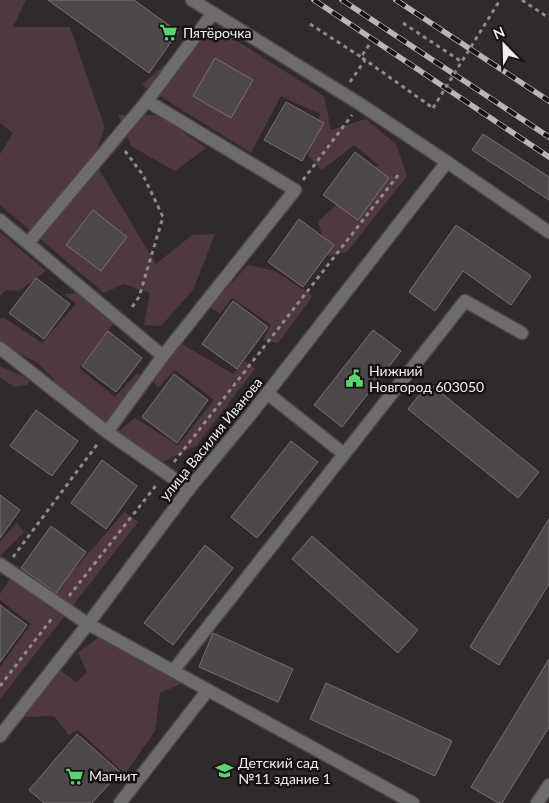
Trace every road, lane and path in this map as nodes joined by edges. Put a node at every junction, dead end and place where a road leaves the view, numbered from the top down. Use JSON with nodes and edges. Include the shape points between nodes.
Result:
{"nodes":[{"id":1,"x":192,"y":0,"type":"edge"},
{"id":2,"x":500,"y":0,"type":"edge"},
{"id":3,"x":522,"y":0,"type":"edge"},
{"id":4,"x":213,"y":13,"type":"junction"},
{"id":5,"x":549,"y":18,"type":"edge"},
{"id":6,"x":403,"y":23,"type":"dead end"},
{"id":7,"x":310,"y":24,"type":"dead end"},
{"id":8,"x":369,"y":45,"type":"dead end"},
{"id":9,"x":363,"y":59,"type":"junction"},
{"id":10,"x":462,"y":62,"type":"junction"},
{"id":11,"x":342,"y":94,"type":"junction"},
{"id":12,"x":147,"y":100,"type":"junction"},
{"id":13,"x":360,"y":104,"type":"junction"},
{"id":14,"x":115,"y":138,"type":"junction"},
{"id":15,"x":447,"y":162,"type":"junction"},
{"id":16,"x":399,"y":174,"type":"dead end"},
{"id":17,"x":295,"y":190,"type":"junction"},
{"id":18,"x":0,"y":220,"type":"edge"},
{"id":19,"x":549,"y":232,"type":"edge"},
{"id":20,"x":28,"y":243,"type":"junction"},
{"id":21,"x":122,"y":322,"type":"junction"},
{"id":22,"x":522,"y":333,"type":"dead end"},
{"id":23,"x":0,"y":348,"type":"edge"},
{"id":24,"x":163,"y":356,"type":"junction"},
{"id":25,"x":267,"y":393,"type":"junction"},
{"id":26,"x":107,"y":432,"type":"junction"},
{"id":27,"x":344,"y":454,"type":"junction"},
{"id":28,"x":166,"y":473,"type":"junction"},
{"id":29,"x":189,"y":489,"type":"junction"},
{"id":30,"x":2,"y":568,"type":"edge"},
{"id":31,"x":61,"y":606,"type":"junction"},
{"id":32,"x":88,"y":624,"type":"junction"},
{"id":33,"x":173,"y":671,"type":"junction"},
{"id":34,"x":0,"y":686,"type":"edge"},
{"id":35,"x":208,"y":690,"type":"junction"},
{"id":36,"x":0,"y":736,"type":"edge"},
{"id":37,"x":549,"y":785,"type":"edge"},
{"id":38,"x":120,"y":803,"type":"edge"},
{"id":39,"x":413,"y":803,"type":"edge"},
{"id":40,"x":537,"y":803,"type":"edge"}],
"edges":[{"from":1,"to":4,"type":"street"},
{"from":2,"to":10,"type":"path","bridge":true},
{"from":3,"to":5,"type":"path"},
{"from":4,"to":11,"type":"street"},
{"from":4,"to":12,"type":"street"},
{"from":6,"to":10,"type":"path"},
{"from":7,"to":9,"type":"path"},
{"from":8,"to":9,"type":"path"},
{"from":9,"to":10,"type":"path","bridge":true,"via":[[433,108]]},
{"from":9,"to":11,"type":"path"},
{"from":11,"to":13,"type":"street"},
{"from":12,"to":14,"type":"street"},
{"from":12,"to":17,"type":"street"},
{"from":13,"to":15,"type":"street"},
{"from":13,"to":17,"type":"path"},
{"from":14,"to":20,"type":"street"},
{"from":14,"to":21,"type":"path","via":[[143,175],[163,217],[139,297]]},
{"from":15,"to":19,"type":"street"},
{"from":15,"to":25,"type":"street","name":"улица Василия Иванова"},
{"from":16,"to":28,"type":"path"},
{"from":17,"to":24,"type":"street"},
{"from":18,"to":20,"type":"street"},
{"from":20,"to":21,"type":"street"},
{"from":21,"to":24,"type":"street"},
{"from":22,"to":27,"type":"street","via":[[465,301]]},
{"from":23,"to":26,"type":"street"},
{"from":24,"to":26,"type":"street"},
{"from":25,"to":27,"type":"street"},
{"from":25,"to":29,"type":"street","name":"улица Василия Иванова"},
{"from":26,"to":28,"type":"street"},
{"from":26,"to":30,"type":"path"},
{"from":27,"to":33,"type":"street"},
{"from":28,"to":29,"type":"street"},
{"from":28,"to":31,"type":"path"},
{"from":29,"to":32,"type":"street","name":"улица Василия Иванова"},
{"from":30,"to":31,"type":"street"},
{"from":31,"to":32,"type":"street"},
{"from":31,"to":34,"type":"path"},
{"from":32,"to":33,"type":"street"},
{"from":32,"to":36,"type":"street","name":"улица Василия Иванова"},
{"from":33,"to":35,"type":"street"},
{"from":35,"to":38,"type":"street"},
{"from":35,"to":39,"type":"street"},
{"from":37,"to":40,"type":"street"}]}
